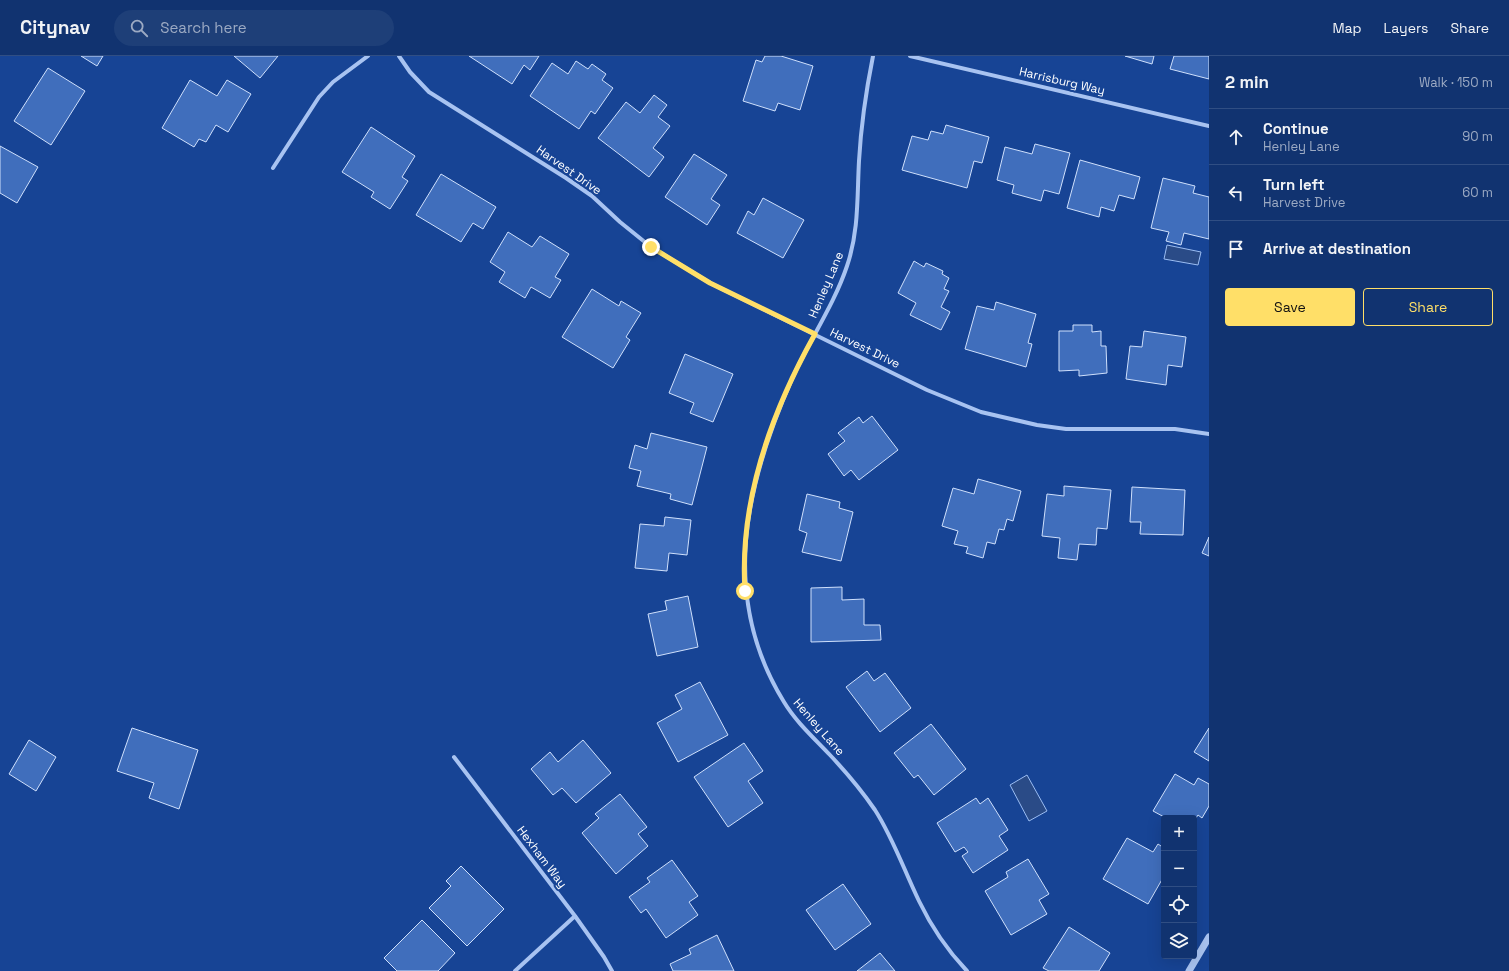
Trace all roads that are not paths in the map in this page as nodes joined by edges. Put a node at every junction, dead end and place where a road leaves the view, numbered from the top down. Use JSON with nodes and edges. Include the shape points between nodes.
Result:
{"nodes":[{"id":1,"x":368,"y":56,"type":"edge"},
{"id":2,"x":399,"y":56,"type":"edge"},
{"id":3,"x":873,"y":56,"type":"edge"},
{"id":4,"x":910,"y":56,"type":"edge"},
{"id":5,"x":1209,"y":126,"type":"edge"},
{"id":6,"x":273,"y":168,"type":"dead end"},
{"id":7,"x":815,"y":334,"type":"junction"},
{"id":8,"x":1209,"y":434,"type":"edge"},
{"id":9,"x":454,"y":757,"type":"dead end"},
{"id":10,"x":575,"y":916,"type":"junction"},
{"id":11,"x":1209,"y":937,"type":"edge"},
{"id":12,"x":515,"y":971,"type":"edge"},
{"id":13,"x":612,"y":971,"type":"edge"},
{"id":14,"x":967,"y":971,"type":"edge"},
{"id":15,"x":1189,"y":971,"type":"edge"}],
"edges":[{"from":1,"to":6,"type":"street","via":[[333,82],[319,97]]},
{"from":2,"to":7,"type":"street","name":"Harvest Drive","via":[[429,92],[586,191],[651,247],[710,283]]},
{"from":3,"to":7,"type":"street","name":"Henley Lane","via":[[862,113],[854,245],[839,286]]},
{"from":4,"to":5,"type":"street","name":"Harrisburg Way"},
{"from":7,"to":8,"type":"street","name":"Harvest Drive","via":[[953,402],[1009,420],[1066,429],[1175,429]]},
{"from":7,"to":14,"type":"street","name":"Henley Lane","via":[[792,379],[756,482],[743,565],[750,617],[765,665],[785,704],[854,782],[874,809],[886,828],[932,925]]},
{"from":9,"to":10,"type":"street","name":"Hexham Way"},
{"from":10,"to":12,"type":"street"},
{"from":10,"to":13,"type":"street","name":"Hexham Way"},
{"from":11,"to":15,"type":"street"}]}
